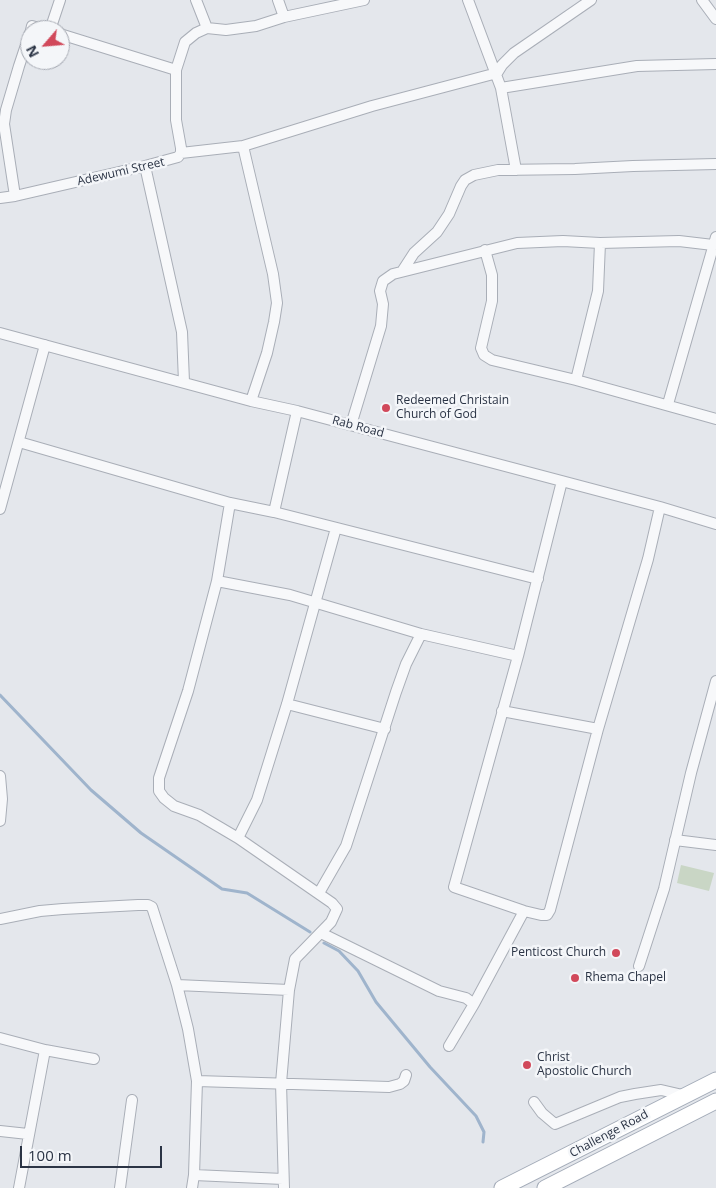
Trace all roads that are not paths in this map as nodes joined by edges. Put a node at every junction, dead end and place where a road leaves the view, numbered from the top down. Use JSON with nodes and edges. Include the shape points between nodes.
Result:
{"nodes":[{"id":1,"x":60,"y":0,"type":"edge"},
{"id":2,"x":196,"y":0,"type":"edge"},
{"id":3,"x":278,"y":0,"type":"edge"},
{"id":4,"x":364,"y":0,"type":"edge"},
{"id":5,"x":468,"y":0,"type":"edge"},
{"id":6,"x":591,"y":0,"type":"edge"},
{"id":7,"x":702,"y":0,"type":"edge"},
{"id":8,"x":284,"y":17,"type":"junction"},
{"id":9,"x":716,"y":19,"type":"edge"},
{"id":10,"x":53,"y":20,"type":"edge"},
{"id":11,"x":206,"y":28,"type":"junction"},
{"id":12,"x":70,"y":37,"type":"edge"},
{"id":13,"x":20,"y":64,"type":"edge"},
{"id":14,"x":716,"y":64,"type":"edge"},
{"id":15,"x":176,"y":70,"type":"junction"},
{"id":16,"x":497,"y":73,"type":"junction"},
{"id":17,"x":502,"y":88,"type":"junction"},
{"id":18,"x":244,"y":146,"type":"junction"},
{"id":19,"x":181,"y":153,"type":"junction"},
{"id":20,"x":716,"y":164,"type":"edge"},
{"id":21,"x":145,"y":166,"type":"junction"},
{"id":22,"x":516,"y":170,"type":"junction"},
{"id":23,"x":15,"y":196,"type":"junction"},
{"id":24,"x":0,"y":198,"type":"edge"},
{"id":25,"x":714,"y":241,"type":"edge"},
{"id":26,"x":600,"y":243,"type":"junction"},
{"id":27,"x":485,"y":250,"type":"junction"},
{"id":28,"x":402,"y":270,"type":"junction"},
{"id":29,"x":0,"y":333,"type":"edge"},
{"id":30,"x":45,"y":344,"type":"junction"},
{"id":31,"x":576,"y":380,"type":"junction"},
{"id":32,"x":184,"y":382,"type":"junction"},
{"id":33,"x":251,"y":400,"type":"junction"},
{"id":34,"x":668,"y":404,"type":"junction"},
{"id":35,"x":297,"y":411,"type":"junction"},
{"id":36,"x":716,"y":419,"type":"edge"},
{"id":37,"x":351,"y":425,"type":"junction"},
{"id":38,"x":19,"y":442,"type":"junction"},
{"id":39,"x":562,"y":481,"type":"junction"},
{"id":40,"x":230,"y":503,"type":"junction"},
{"id":41,"x":660,"y":506,"type":"junction"},
{"id":42,"x":0,"y":509,"type":"edge"},
{"id":43,"x":274,"y":512,"type":"junction"},
{"id":44,"x":716,"y":512,"type":"edge"},
{"id":45,"x":714,"y":523,"type":"edge"},
{"id":46,"x":336,"y":528,"type":"junction"},
{"id":47,"x":538,"y":579,"type":"junction"},
{"id":48,"x":217,"y":581,"type":"junction"},
{"id":49,"x":314,"y":602,"type":"junction"},
{"id":50,"x":421,"y":634,"type":"junction"},
{"id":51,"x":518,"y":656,"type":"junction"},
{"id":52,"x":716,"y":681,"type":"edge"},
{"id":53,"x":287,"y":704,"type":"junction"},
{"id":54,"x":502,"y":711,"type":"junction"},
{"id":55,"x":385,"y":729,"type":"junction"},
{"id":56,"x":598,"y":729,"type":"junction"},
{"id":57,"x":0,"y":776,"type":"edge"},
{"id":58,"x":0,"y":821,"type":"edge"},
{"id":59,"x":238,"y":838,"type":"junction"},
{"id":60,"x":675,"y":840,"type":"junction"},
{"id":61,"x":716,"y":845,"type":"edge"},
{"id":62,"x":319,"y":893,"type":"junction"},
{"id":63,"x":524,"y":911,"type":"junction"},
{"id":64,"x":0,"y":919,"type":"edge"},
{"id":65,"x":321,"y":933,"type":"junction"},
{"id":66,"x":639,"y":966,"type":"dead end"},
{"id":67,"x":177,"y":985,"type":"junction"},
{"id":68,"x":289,"y":990,"type":"junction"},
{"id":69,"x":474,"y":1004,"type":"junction"},
{"id":70,"x":0,"y":1038,"type":"edge"},
{"id":71,"x":449,"y":1046,"type":"dead end"},
{"id":72,"x":45,"y":1050,"type":"junction"},
{"id":73,"x":94,"y":1059,"type":"dead end"},
{"id":74,"x":406,"y":1075,"type":"dead end"},
{"id":75,"x":716,"y":1080,"type":"edge"},
{"id":76,"x":196,"y":1081,"type":"junction"},
{"id":77,"x":281,"y":1083,"type":"junction"},
{"id":78,"x":687,"y":1096,"type":"junction"},
{"id":79,"x":132,"y":1100,"type":"dead end"},
{"id":80,"x":716,"y":1101,"type":"edge"},
{"id":81,"x":534,"y":1102,"type":"dead end"},
{"id":82,"x":0,"y":1131,"type":"edge"},
{"id":83,"x":28,"y":1134,"type":"junction"},
{"id":84,"x":194,"y":1175,"type":"junction"},
{"id":85,"x":284,"y":1184,"type":"edge"},
{"id":86,"x":19,"y":1188,"type":"edge"},
{"id":87,"x":120,"y":1188,"type":"edge"},
{"id":88,"x":192,"y":1188,"type":"edge"},
{"id":89,"x":502,"y":1188,"type":"edge"},
{"id":90,"x":545,"y":1188,"type":"edge"}],
"edges":[{"from":1,"to":10,"type":"street"},
{"from":2,"to":11,"type":"street"},
{"from":3,"to":8,"type":"street"},
{"from":4,"to":8,"type":"street"},
{"from":5,"to":16,"type":"street"},
{"from":6,"to":16,"type":"street","via":[[514,53]]},
{"from":7,"to":9,"type":"street"},
{"from":8,"to":11,"type":"street","via":[[256,26],[226,30]]},
{"from":11,"to":15,"type":"street","name":"Adewumi Street","via":[[185,42]]},
{"from":12,"to":15,"type":"street"},
{"from":13,"to":23,"type":"street","via":[[4,124]]},
{"from":14,"to":17,"type":"street","via":[[638,66]]},
{"from":15,"to":19,"type":"street","name":"Adewumi Street","via":[[176,120]]},
{"from":16,"to":17,"type":"street"},
{"from":16,"to":18,"type":"street","via":[[372,106]]},
{"from":17,"to":22,"type":"street"},
{"from":18,"to":19,"type":"street"},
{"from":18,"to":33,"type":"street","via":[[274,274],[276,303],[267,353]]},
{"from":19,"to":21,"type":"street","name":"Adewumi Street","via":[[173,159]]},
{"from":20,"to":22,"type":"street"},
{"from":21,"to":23,"type":"street","name":"Adewumi Street"},
{"from":21,"to":32,"type":"street","via":[[182,332]]},
{"from":22,"to":28,"type":"street","via":[[498,170],[465,180],[437,232],[414,253]]},
{"from":23,"to":24,"type":"street","name":"Adewumi Street"},
{"from":25,"to":26,"type":"street"},
{"from":25,"to":34,"type":"street"},
{"from":26,"to":27,"type":"street","via":[[517,243]]},
{"from":26,"to":31,"type":"street","via":[[598,291]]},
{"from":27,"to":28,"type":"street"},
{"from":27,"to":31,"type":"street","via":[[492,275],[492,300],[481,348],[484,355],[492,360]]},
{"from":28,"to":37,"type":"street","via":[[383,282],[380,291],[383,304],[381,326]]},
{"from":29,"to":30,"type":"street","name":"Rab Road"},
{"from":30,"to":32,"type":"street","name":"Rab Road"},
{"from":30,"to":38,"type":"street"},
{"from":31,"to":34,"type":"street"},
{"from":32,"to":33,"type":"street","name":"Rab Road"},
{"from":33,"to":35,"type":"street","name":"Rab Road"},
{"from":34,"to":36,"type":"street"},
{"from":35,"to":37,"type":"street","name":"Rab Road"},
{"from":35,"to":43,"type":"street"},
{"from":37,"to":39,"type":"street","name":"Rab Road"},
{"from":38,"to":40,"type":"street"},
{"from":38,"to":42,"type":"street"},
{"from":39,"to":41,"type":"street","name":"Rab Road"},
{"from":39,"to":47,"type":"street"},
{"from":40,"to":43,"type":"street"},
{"from":40,"to":48,"type":"street"},
{"from":41,"to":45,"type":"street","name":"Rab Road"},
{"from":41,"to":56,"type":"street","via":[[648,559]]},
{"from":43,"to":46,"type":"street"},
{"from":44,"to":45,"type":"street"},
{"from":46,"to":47,"type":"street"},
{"from":46,"to":49,"type":"street"},
{"from":47,"to":51,"type":"street"},
{"from":48,"to":49,"type":"street"},
{"from":48,"to":59,"type":"street","via":[[188,691],[159,778],[159,791],[174,806]]},
{"from":49,"to":50,"type":"street"},
{"from":49,"to":53,"type":"street"},
{"from":50,"to":51,"type":"street"},
{"from":50,"to":55,"type":"street","via":[[406,664]]},
{"from":51,"to":54,"type":"street"},
{"from":52,"to":60,"type":"street"},
{"from":53,"to":55,"type":"street"},
{"from":53,"to":59,"type":"street","via":[[257,800]]},
{"from":54,"to":56,"type":"street"},
{"from":54,"to":63,"type":"street","via":[[454,887]]},
{"from":55,"to":62,"type":"street","via":[[346,846]]},
{"from":56,"to":63,"type":"street","via":[[550,910],[547,915]]},
{"from":57,"to":58,"type":"street"},
{"from":59,"to":62,"type":"street"},
{"from":60,"to":61,"type":"street"},
{"from":60,"to":66,"type":"street","via":[[664,889]]},
{"from":62,"to":65,"type":"street","via":[[337,909]]},
{"from":63,"to":69,"type":"street"},
{"from":64,"to":67,"type":"street","via":[[40,911],[148,905],[152,908]]},
{"from":65,"to":68,"type":"street","via":[[295,960]]},
{"from":65,"to":69,"type":"street","via":[[439,991],[466,998]]},
{"from":67,"to":68,"type":"street"},
{"from":67,"to":76,"type":"street"},
{"from":68,"to":77,"type":"street"},
{"from":69,"to":71,"type":"street"},
{"from":70,"to":72,"type":"street"},
{"from":72,"to":73,"type":"street"},
{"from":72,"to":83,"type":"street"},
{"from":74,"to":77,"type":"street","via":[[400,1084],[389,1087]]},
{"from":75,"to":78,"type":"main road","name":"Challenge Road"},
{"from":76,"to":77,"type":"street"},
{"from":76,"to":84,"type":"street"},
{"from":77,"to":85,"type":"street"},
{"from":78,"to":81,"type":"street","via":[[661,1090],[620,1097],[555,1124]]},
{"from":78,"to":89,"type":"main road","name":"Challenge Road"},
{"from":79,"to":87,"type":"street"},
{"from":80,"to":90,"type":"main road","name":"Challenge Road"},
{"from":82,"to":83,"type":"street"},
{"from":83,"to":86,"type":"street"},
{"from":84,"to":85,"type":"street"},
{"from":84,"to":88,"type":"street"}]}
